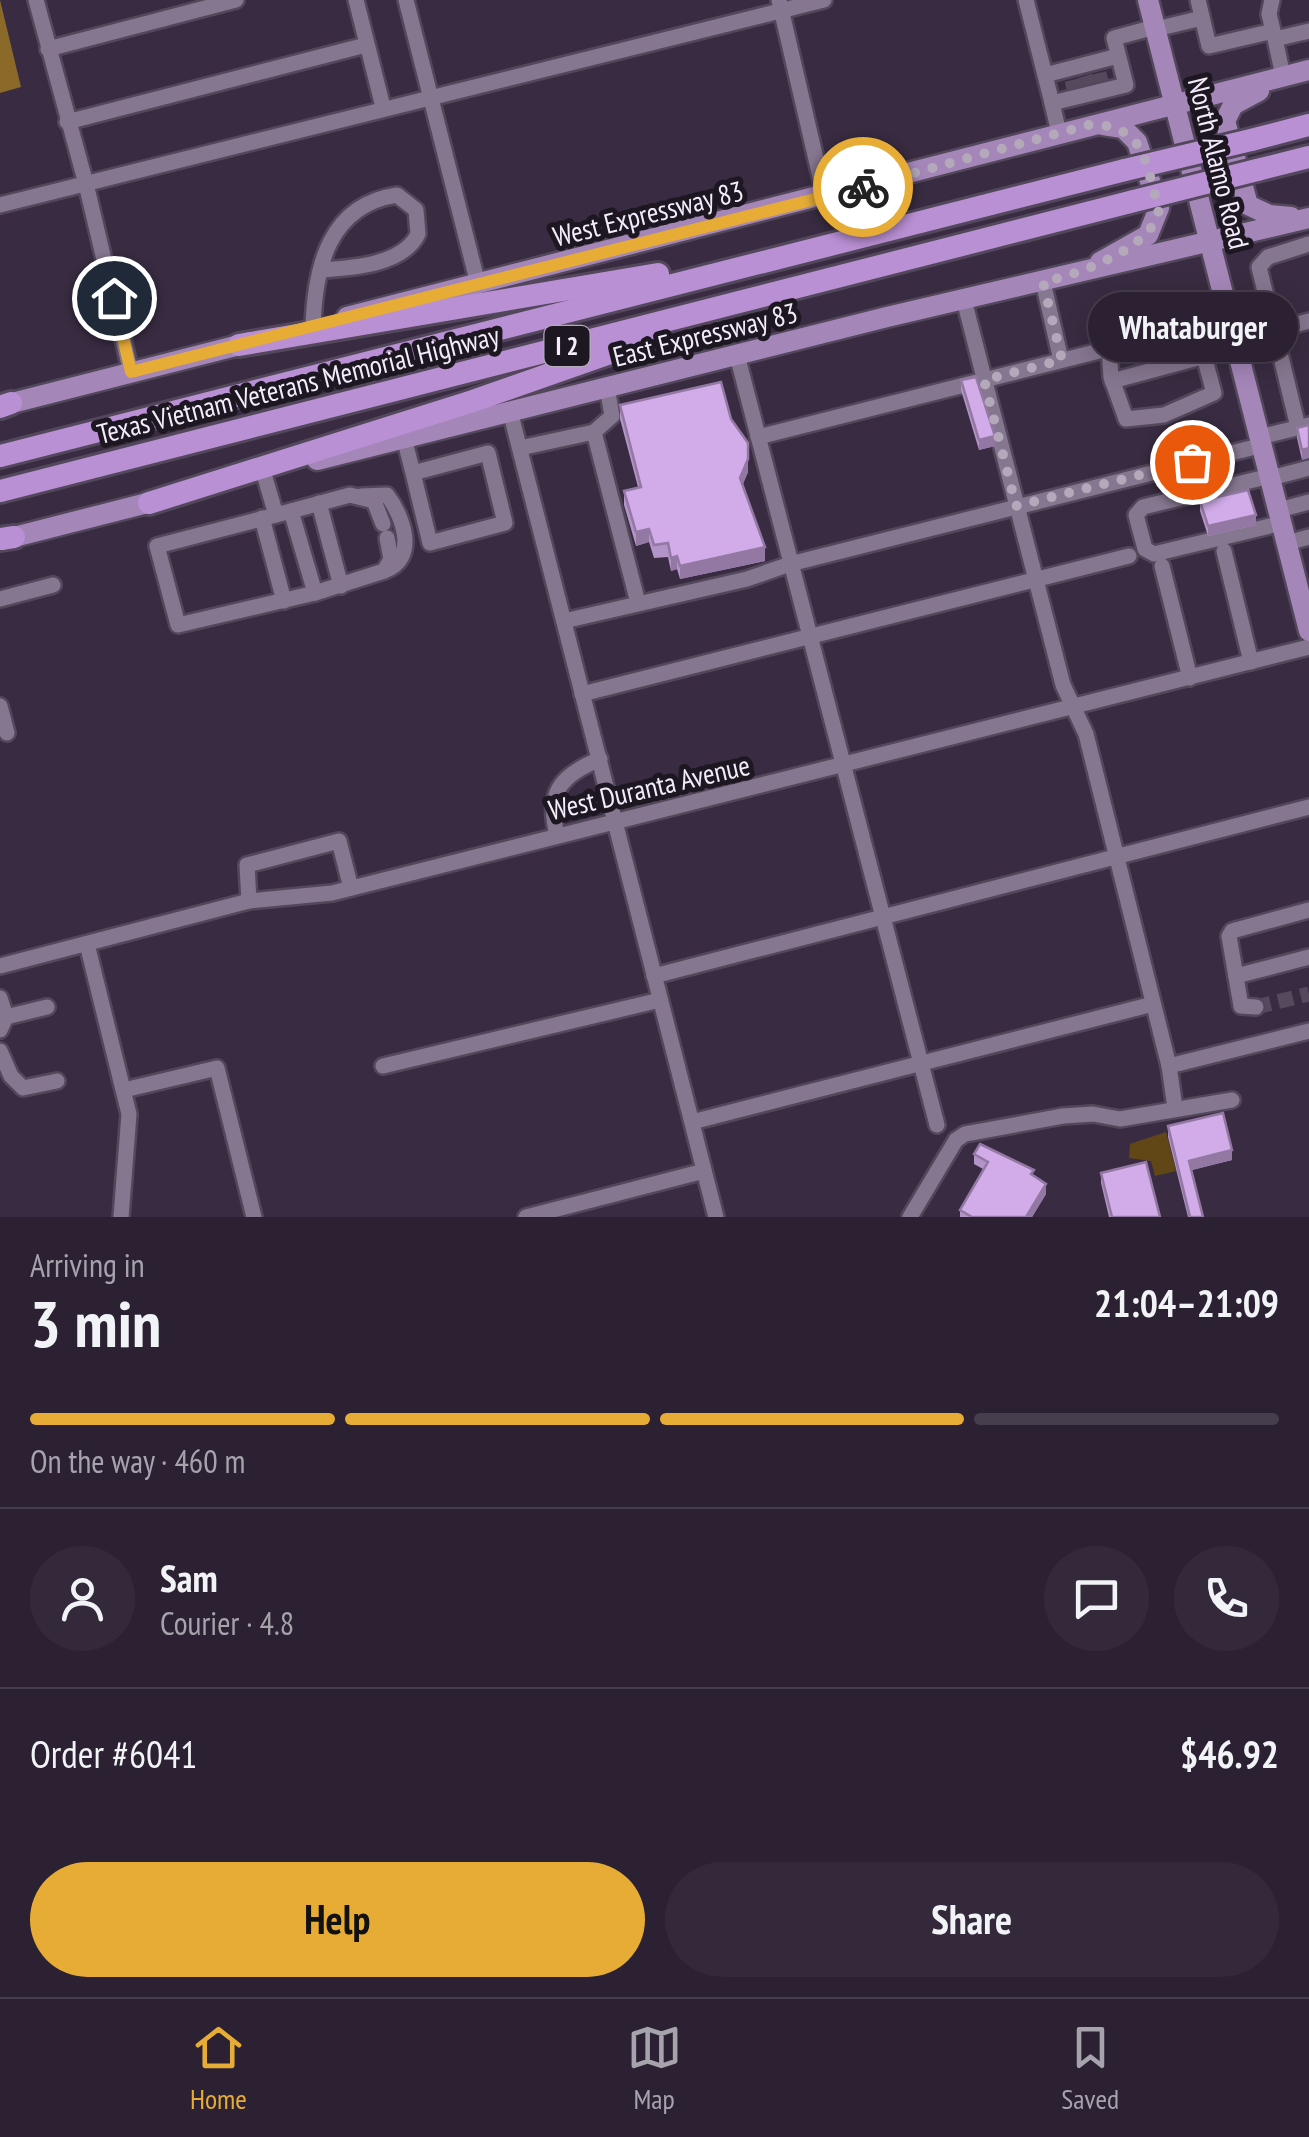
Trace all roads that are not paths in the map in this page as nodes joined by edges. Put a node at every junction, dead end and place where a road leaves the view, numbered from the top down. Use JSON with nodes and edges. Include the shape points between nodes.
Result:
{"nodes":[{"id":1,"x":36,"y":0,"type":"edge"},
{"id":2,"x":236,"y":0,"type":"edge"},
{"id":3,"x":356,"y":0,"type":"edge"},
{"id":4,"x":406,"y":0,"type":"edge"},
{"id":5,"x":824,"y":0,"type":"edge"},
{"id":6,"x":1026,"y":0,"type":"edge"},
{"id":7,"x":1148,"y":0,"type":"edge"},
{"id":8,"x":1201,"y":0,"type":"edge"},
{"id":9,"x":780,"y":5,"type":"edge"},
{"id":10,"x":1268,"y":5,"type":"edge"},
{"id":11,"x":1202,"y":18,"type":"junction"},
{"id":12,"x":1156,"y":28,"type":"junction"},
{"id":13,"x":1309,"y":31,"type":"edge"},
{"id":14,"x":1274,"y":35,"type":"junction"},
{"id":15,"x":366,"y":44,"type":"junction"},
{"id":16,"x":1216,"y":44,"type":"junction"},
{"id":17,"x":48,"y":49,"type":"junction"},
{"id":18,"x":1118,"y":56,"type":"junction"},
{"id":19,"x":1309,"y":70,"type":"edge"},
{"id":20,"x":1045,"y":75,"type":"junction"},
{"id":21,"x":1285,"y":76,"type":"junction"},
{"id":22,"x":1087,"y":81,"type":"junction"},
{"id":23,"x":433,"y":99,"type":"junction"},
{"id":24,"x":1176,"y":102,"type":"junction"},
{"id":25,"x":1052,"y":103,"type":"junction"},
{"id":26,"x":383,"y":106,"type":"junction"},
{"id":27,"x":67,"y":122,"type":"junction"},
{"id":28,"x":1102,"y":122,"type":"junction"},
{"id":29,"x":1309,"y":125,"type":"edge"},
{"id":30,"x":1059,"y":133,"type":"junction"},
{"id":31,"x":1309,"y":157,"type":"edge"},
{"id":32,"x":86,"y":184,"type":"junction"},
{"id":33,"x":825,"y":198,"type":"junction"},
{"id":34,"x":0,"y":205,"type":"edge"},
{"id":35,"x":1309,"y":218,"type":"edge"},
{"id":36,"x":1283,"y":225,"type":"junction"},
{"id":37,"x":1212,"y":243,"type":"junction"},
{"id":38,"x":1309,"y":244,"type":"edge"},
{"id":39,"x":804,"y":249,"type":"junction"},
{"id":40,"x":1290,"y":250,"type":"junction"},
{"id":41,"x":321,"y":270,"type":"junction"},
{"id":42,"x":1076,"y":275,"type":"junction"},
{"id":43,"x":1043,"y":282,"type":"junction"},
{"id":44,"x":478,"y":284,"type":"junction"},
{"id":45,"x":774,"y":296,"type":"junction"},
{"id":46,"x":964,"y":300,"type":"junction"},
{"id":47,"x":1230,"y":318,"type":"junction"},
{"id":48,"x":1309,"y":322,"type":"edge"},
{"id":49,"x":313,"y":326,"type":"junction"},
{"id":50,"x":1196,"y":327,"type":"junction"},
{"id":51,"x":1272,"y":331,"type":"junction"},
{"id":52,"x":1236,"y":340,"type":"junction"},
{"id":53,"x":238,"y":345,"type":"junction"},
{"id":54,"x":1109,"y":348,"type":"junction"},
{"id":55,"x":737,"y":355,"type":"junction"},
{"id":56,"x":1205,"y":356,"type":"junction"},
{"id":57,"x":1062,"y":360,"type":"junction"},
{"id":58,"x":131,"y":372,"type":"junction"},
{"id":59,"x":984,"y":380,"type":"junction"},
{"id":60,"x":1117,"y":380,"type":"junction"},
{"id":61,"x":607,"y":388,"type":"junction"},
{"id":62,"x":4,"y":405,"type":"edge"},
{"id":63,"x":510,"y":412,"type":"junction"},
{"id":64,"x":1303,"y":426,"type":"edge"},
{"id":65,"x":594,"y":432,"type":"junction"},
{"id":66,"x":758,"y":437,"type":"junction"},
{"id":67,"x":404,"y":438,"type":"junction"},
{"id":68,"x":1262,"y":441,"type":"junction"},
{"id":69,"x":520,"y":448,"type":"junction"},
{"id":70,"x":0,"y":456,"type":"edge"},
{"id":71,"x":1309,"y":468,"type":"edge"},
{"id":72,"x":413,"y":472,"type":"junction"},
{"id":73,"x":264,"y":474,"type":"junction"},
{"id":74,"x":1271,"y":477,"type":"junction"},
{"id":75,"x":0,"y":491,"type":"edge"},
{"id":76,"x":360,"y":496,"type":"junction"},
{"id":77,"x":1309,"y":502,"type":"edge"},
{"id":78,"x":149,"y":503,"type":"junction"},
{"id":79,"x":319,"y":504,"type":"junction"},
{"id":80,"x":1016,"y":506,"type":"junction"},
{"id":81,"x":276,"y":515,"type":"junction"},
{"id":82,"x":537,"y":515,"type":"junction"},
{"id":83,"x":505,"y":523,"type":"junction"},
{"id":84,"x":1283,"y":525,"type":"junction"},
{"id":85,"x":1309,"y":537,"type":"edge"},
{"id":86,"x":5,"y":538,"type":"edge"},
{"id":87,"x":1224,"y":552,"type":"dead end"},
{"id":88,"x":1129,"y":556,"type":"dead end"},
{"id":89,"x":790,"y":564,"type":"junction"},
{"id":90,"x":388,"y":565,"type":"junction"},
{"id":91,"x":1162,"y":566,"type":"dead end"},
{"id":92,"x":1034,"y":580,"type":"junction"},
{"id":93,"x":53,"y":585,"type":"dead end"},
{"id":94,"x":342,"y":586,"type":"junction"},
{"id":95,"x":315,"y":593,"type":"junction"},
{"id":96,"x":0,"y":600,"type":"edge"},
{"id":97,"x":284,"y":601,"type":"junction"},
{"id":98,"x":638,"y":603,"type":"junction"},
{"id":99,"x":564,"y":621,"type":"junction"},
{"id":100,"x":1309,"y":632,"type":"edge"},
{"id":101,"x":810,"y":637,"type":"junction"},
{"id":102,"x":1309,"y":647,"type":"edge"},
{"id":103,"x":1251,"y":662,"type":"junction"},
{"id":104,"x":1190,"y":678,"type":"junction"},
{"id":105,"x":582,"y":694,"type":"junction"},
{"id":106,"x":0,"y":706,"type":"edge"},
{"id":107,"x":1074,"y":708,"type":"junction"},
{"id":108,"x":6,"y":733,"type":"dead end"},
{"id":109,"x":600,"y":759,"type":"junction"},
{"id":110,"x":844,"y":767,"type":"junction"},
{"id":111,"x":1309,"y":807,"type":"edge"},
{"id":112,"x":617,"y":820,"type":"junction"},
{"id":113,"x":557,"y":835,"type":"junction"},
{"id":114,"x":1118,"y":858,"type":"junction"},
{"id":115,"x":351,"y":888,"type":"junction"},
{"id":116,"x":249,"y":901,"type":"junction"},
{"id":117,"x":1309,"y":910,"type":"edge"},
{"id":118,"x":884,"y":920,"type":"junction"},
{"id":119,"x":87,"y":944,"type":"junction"},
{"id":120,"x":1309,"y":957,"type":"edge"},
{"id":121,"x":0,"y":966,"type":"edge"},
{"id":122,"x":654,"y":976,"type":"junction"},
{"id":123,"x":1236,"y":976,"type":"junction"},
{"id":124,"x":0,"y":998,"type":"edge"},
{"id":125,"x":660,"y":1000,"type":"junction"},
{"id":126,"x":1153,"y":1004,"type":"junction"},
{"id":127,"x":47,"y":1007,"type":"dead end"},
{"id":128,"x":1256,"y":1007,"type":"dead end"},
{"id":129,"x":3,"y":1023,"type":"edge"},
{"id":130,"x":1309,"y":1031,"type":"edge"},
{"id":131,"x":0,"y":1051,"type":"edge"},
{"id":132,"x":923,"y":1063,"type":"junction"},
{"id":133,"x":383,"y":1066,"type":"dead end"},
{"id":134,"x":1169,"y":1066,"type":"junction"},
{"id":135,"x":57,"y":1081,"type":"dead end"},
{"id":136,"x":124,"y":1090,"type":"junction"},
{"id":137,"x":1232,"y":1100,"type":"dead end"},
{"id":138,"x":1175,"y":1108,"type":"junction"},
{"id":139,"x":692,"y":1122,"type":"junction"},
{"id":140,"x":937,"y":1125,"type":"dead end"},
{"id":141,"x":704,"y":1170,"type":"junction"},
{"id":142,"x":121,"y":1217,"type":"edge"},
{"id":143,"x":254,"y":1217,"type":"edge"},
{"id":144,"x":526,"y":1217,"type":"edge"},
{"id":145,"x":716,"y":1217,"type":"edge"},
{"id":146,"x":910,"y":1217,"type":"edge"}],
"edges":[{"from":1,"to":17,"type":"street"},
{"from":2,"to":17,"type":"street"},
{"from":3,"to":15,"type":"street"},
{"from":4,"to":23,"type":"street"},
{"from":5,"to":9,"type":"street"},
{"from":6,"to":20,"type":"street"},
{"from":7,"to":12,"type":"main road","name":"North Alamo Road"},
{"from":8,"to":11,"type":"street"},
{"from":8,"to":16,"type":"street"},
{"from":9,"to":23,"type":"street"},
{"from":9,"to":33,"type":"street"},
{"from":10,"to":14,"type":"street"},
{"from":11,"to":12,"type":"street"},
{"from":11,"to":16,"type":"street","via":[[1209,46]]},
{"from":12,"to":18,"type":"street","via":[[1114,38]]},
{"from":12,"to":24,"type":"main road","name":"North Alamo Road"},
{"from":13,"to":14,"type":"street"},
{"from":14,"to":16,"type":"street"},
{"from":14,"to":21,"type":"street"},
{"from":15,"to":26,"type":"street"},
{"from":15,"to":27,"type":"street"},
{"from":17,"to":27,"type":"street"},
{"from":18,"to":22,"type":"street"},
{"from":18,"to":22,"type":"street","via":[[1126,85]]},
{"from":19,"to":21,"type":"main road","name":"West Expressway 83"},
{"from":20,"to":22,"type":"street"},
{"from":20,"to":25,"type":"street"},
{"from":21,"to":24,"type":"main road","name":"West Expressway 83"},
{"from":21,"to":35,"type":"main road","via":[[1232,105],[1225,121],[1248,206]]},
{"from":22,"to":25,"type":"street"},
{"from":22,"to":28,"type":"street"},
{"from":23,"to":26,"type":"street"},
{"from":23,"to":44,"type":"street"},
{"from":24,"to":28,"type":"main road","name":"West Expressway 83"},
{"from":24,"to":37,"type":"main road","name":"North Alamo Road"},
{"from":25,"to":30,"type":"street"},
{"from":26,"to":32,"type":"street"},
{"from":27,"to":32,"type":"street"},
{"from":28,"to":30,"type":"main road","name":"West Expressway 83"},
{"from":28,"to":42,"type":"main road","via":[[1123,128],[1137,142],[1158,220],[1148,235]]},
{"from":29,"to":39,"type":"highway","name":"Texas Vietnam Veterans Memorial Highway","number":"I 2","bridge":true},
{"from":30,"to":33,"type":"main road","name":"West Expressway 83"},
{"from":31,"to":45,"type":"highway","name":"Texas Vietnam Veterans Memorial Highway","number":"I 2","bridge":true},
{"from":32,"to":34,"type":"street"},
{"from":32,"to":58,"type":"street"},
{"from":33,"to":44,"type":"main road","name":"West Expressway 83"},
{"from":35,"to":36,"type":"main road","name":"East Expressway 83"},
{"from":36,"to":37,"type":"main road","name":"East Expressway 83"},
{"from":36,"to":40,"type":"street"},
{"from":37,"to":42,"type":"main road","name":"East Expressway 83"},
{"from":37,"to":47,"type":"main road","name":"North Alamo Road"},
{"from":38,"to":40,"type":"street"},
{"from":39,"to":53,"type":"highway"},
{"from":39,"to":70,"type":"highway","name":"Texas Vietnam Veterans Memorial Highway","number":"I 2"},
{"from":40,"to":51,"type":"street","via":[[1259,267]]},
{"from":41,"to":41,"type":"street","via":[[338,226],[354,210],[396,196],[416,210],[418,234],[398,254]]},
{"from":41,"to":49,"type":"street"},
{"from":42,"to":43,"type":"main road","name":"East Expressway 83"},
{"from":43,"to":46,"type":"main road","name":"East Expressway 83"},
{"from":43,"to":57,"type":"street"},
{"from":44,"to":49,"type":"main road","name":"West Expressway 83"},
{"from":45,"to":75,"type":"highway","name":"Texas Vietnam Veterans Memorial Highway","number":"I 2"},
{"from":45,"to":78,"type":"highway","via":[[473,402]]},
{"from":46,"to":55,"type":"main road","name":"East Expressway 83"},
{"from":46,"to":59,"type":"street"},
{"from":47,"to":50,"type":"street"},
{"from":47,"to":52,"type":"main road","name":"North Alamo Road"},
{"from":48,"to":51,"type":"street"},
{"from":49,"to":53,"type":"main road","name":"West Expressway 83"},
{"from":50,"to":54,"type":"street"},
{"from":50,"to":56,"type":"street"},
{"from":51,"to":52,"type":"street"},
{"from":51,"to":64,"type":"street"},
{"from":52,"to":68,"type":"main road","name":"North Alamo Road"},
{"from":53,"to":58,"type":"main road","name":"West Expressway 83"},
{"from":54,"to":57,"type":"street"},
{"from":54,"to":60,"type":"street"},
{"from":55,"to":61,"type":"main road","name":"East Expressway 83"},
{"from":55,"to":66,"type":"street"},
{"from":56,"to":60,"type":"street"},
{"from":56,"to":60,"type":"street","via":[[1214,393],[1164,416],[1130,422]]},
{"from":57,"to":59,"type":"street"},
{"from":58,"to":62,"type":"main road","name":"West Expressway 83"},
{"from":59,"to":66,"type":"street"},
{"from":59,"to":80,"type":"street"},
{"from":61,"to":63,"type":"main road","name":"East Expressway 83"},
{"from":61,"to":65,"type":"street","via":[[612,416]]},
{"from":63,"to":67,"type":"main road","name":"East Expressway 83"},
{"from":63,"to":69,"type":"street"},
{"from":64,"to":68,"type":"street"},
{"from":65,"to":69,"type":"street"},
{"from":65,"to":98,"type":"street"},
{"from":66,"to":89,"type":"street"},
{"from":67,"to":72,"type":"street"},
{"from":67,"to":73,"type":"main road","name":"East Expressway 83"},
{"from":68,"to":74,"type":"main road","name":"North Alamo Road"},
{"from":68,"to":80,"type":"street"},
{"from":69,"to":82,"type":"street"},
{"from":71,"to":74,"type":"street"},
{"from":72,"to":83,"type":"street","via":[[488,453]]},
{"from":72,"to":83,"type":"street","via":[[430,542]]},
{"from":73,"to":78,"type":"main road","name":"East Expressway 83"},
{"from":73,"to":81,"type":"street"},
{"from":74,"to":84,"type":"main road","name":"North Alamo Road"},
{"from":74,"to":84,"type":"street","via":[[1144,507],[1136,515],[1145,549],[1154,554]]},
{"from":76,"to":79,"type":"street"},
{"from":76,"to":90,"type":"street","via":[[378,507]]},
{"from":76,"to":90,"type":"street","via":[[387,496],[401,514],[404,553],[394,568]]},
{"from":77,"to":84,"type":"street"},
{"from":78,"to":86,"type":"main road","name":"East Expressway 83"},
{"from":79,"to":81,"type":"street"},
{"from":79,"to":94,"type":"street"},
{"from":80,"to":89,"type":"street"},
{"from":80,"to":92,"type":"street"},
{"from":81,"to":95,"type":"street"},
{"from":81,"to":97,"type":"street"},
{"from":81,"to":97,"type":"street","via":[[157,546],[178,626]]},
{"from":82,"to":83,"type":"street"},
{"from":82,"to":99,"type":"street"},
{"from":84,"to":85,"type":"street"},
{"from":84,"to":100,"type":"main road","name":"North Alamo Road"},
{"from":87,"to":103,"type":"street"},
{"from":88,"to":92,"type":"street"},
{"from":89,"to":98,"type":"street"},
{"from":89,"to":101,"type":"street"},
{"from":90,"to":94,"type":"street"},
{"from":91,"to":104,"type":"street"},
{"from":92,"to":101,"type":"street"},
{"from":92,"to":107,"type":"street"},
{"from":93,"to":96,"type":"street"},
{"from":94,"to":95,"type":"street"},
{"from":95,"to":97,"type":"street"},
{"from":98,"to":99,"type":"street"},
{"from":99,"to":105,"type":"street"},
{"from":101,"to":105,"type":"street"},
{"from":101,"to":110,"type":"street"},
{"from":102,"to":103,"type":"street","name":"West Duranta Avenue"},
{"from":103,"to":104,"type":"street","name":"West Duranta Avenue"},
{"from":104,"to":107,"type":"street","name":"West Duranta Avenue"},
{"from":105,"to":109,"type":"street"},
{"from":106,"to":108,"type":"street"},
{"from":107,"to":110,"type":"street","name":"West Duranta Avenue"},
{"from":107,"to":114,"type":"street"},
{"from":109,"to":112,"type":"street"},
{"from":109,"to":113,"type":"street","via":[[558,784],[552,805]]},
{"from":110,"to":112,"type":"street","name":"West Duranta Avenue"},
{"from":110,"to":118,"type":"street"},
{"from":111,"to":114,"type":"street"},
{"from":112,"to":113,"type":"street","name":"West Duranta Avenue"},
{"from":112,"to":122,"type":"street"},
{"from":113,"to":115,"type":"street","name":"West Duranta Avenue"},
{"from":114,"to":118,"type":"street"},
{"from":114,"to":126,"type":"street"},
{"from":115,"to":116,"type":"street","name":"West Duranta Avenue"},
{"from":115,"to":116,"type":"street","via":[[339,842],[247,865]]},
{"from":116,"to":119,"type":"street","name":"West Duranta Avenue"},
{"from":117,"to":123,"type":"street","via":[[1232,931]]},
{"from":118,"to":122,"type":"street"},
{"from":118,"to":132,"type":"street"},
{"from":119,"to":121,"type":"street","name":"West Duranta Avenue"},
{"from":119,"to":136,"type":"street"},
{"from":120,"to":123,"type":"street"},
{"from":122,"to":125,"type":"street"},
{"from":123,"to":128,"type":"street","via":[[1241,1006]]},
{"from":124,"to":129,"type":"street"},
{"from":125,"to":133,"type":"street"},
{"from":125,"to":139,"type":"street"},
{"from":126,"to":132,"type":"street"},
{"from":126,"to":134,"type":"street"},
{"from":127,"to":129,"type":"street"},
{"from":130,"to":134,"type":"street"},
{"from":131,"to":135,"type":"street","via":[[22,1088]]},
{"from":132,"to":139,"type":"street"},
{"from":132,"to":140,"type":"street"},
{"from":134,"to":138,"type":"street"},
{"from":136,"to":142,"type":"street","via":[[129,1149]]},
{"from":136,"to":143,"type":"street","via":[[217,1068]]},
{"from":137,"to":138,"type":"street"},
{"from":138,"to":146,"type":"street","via":[[1120,1119],[1063,1116],[965,1134]]},
{"from":139,"to":141,"type":"street"},
{"from":141,"to":144,"type":"street"},
{"from":141,"to":145,"type":"street"}]}
